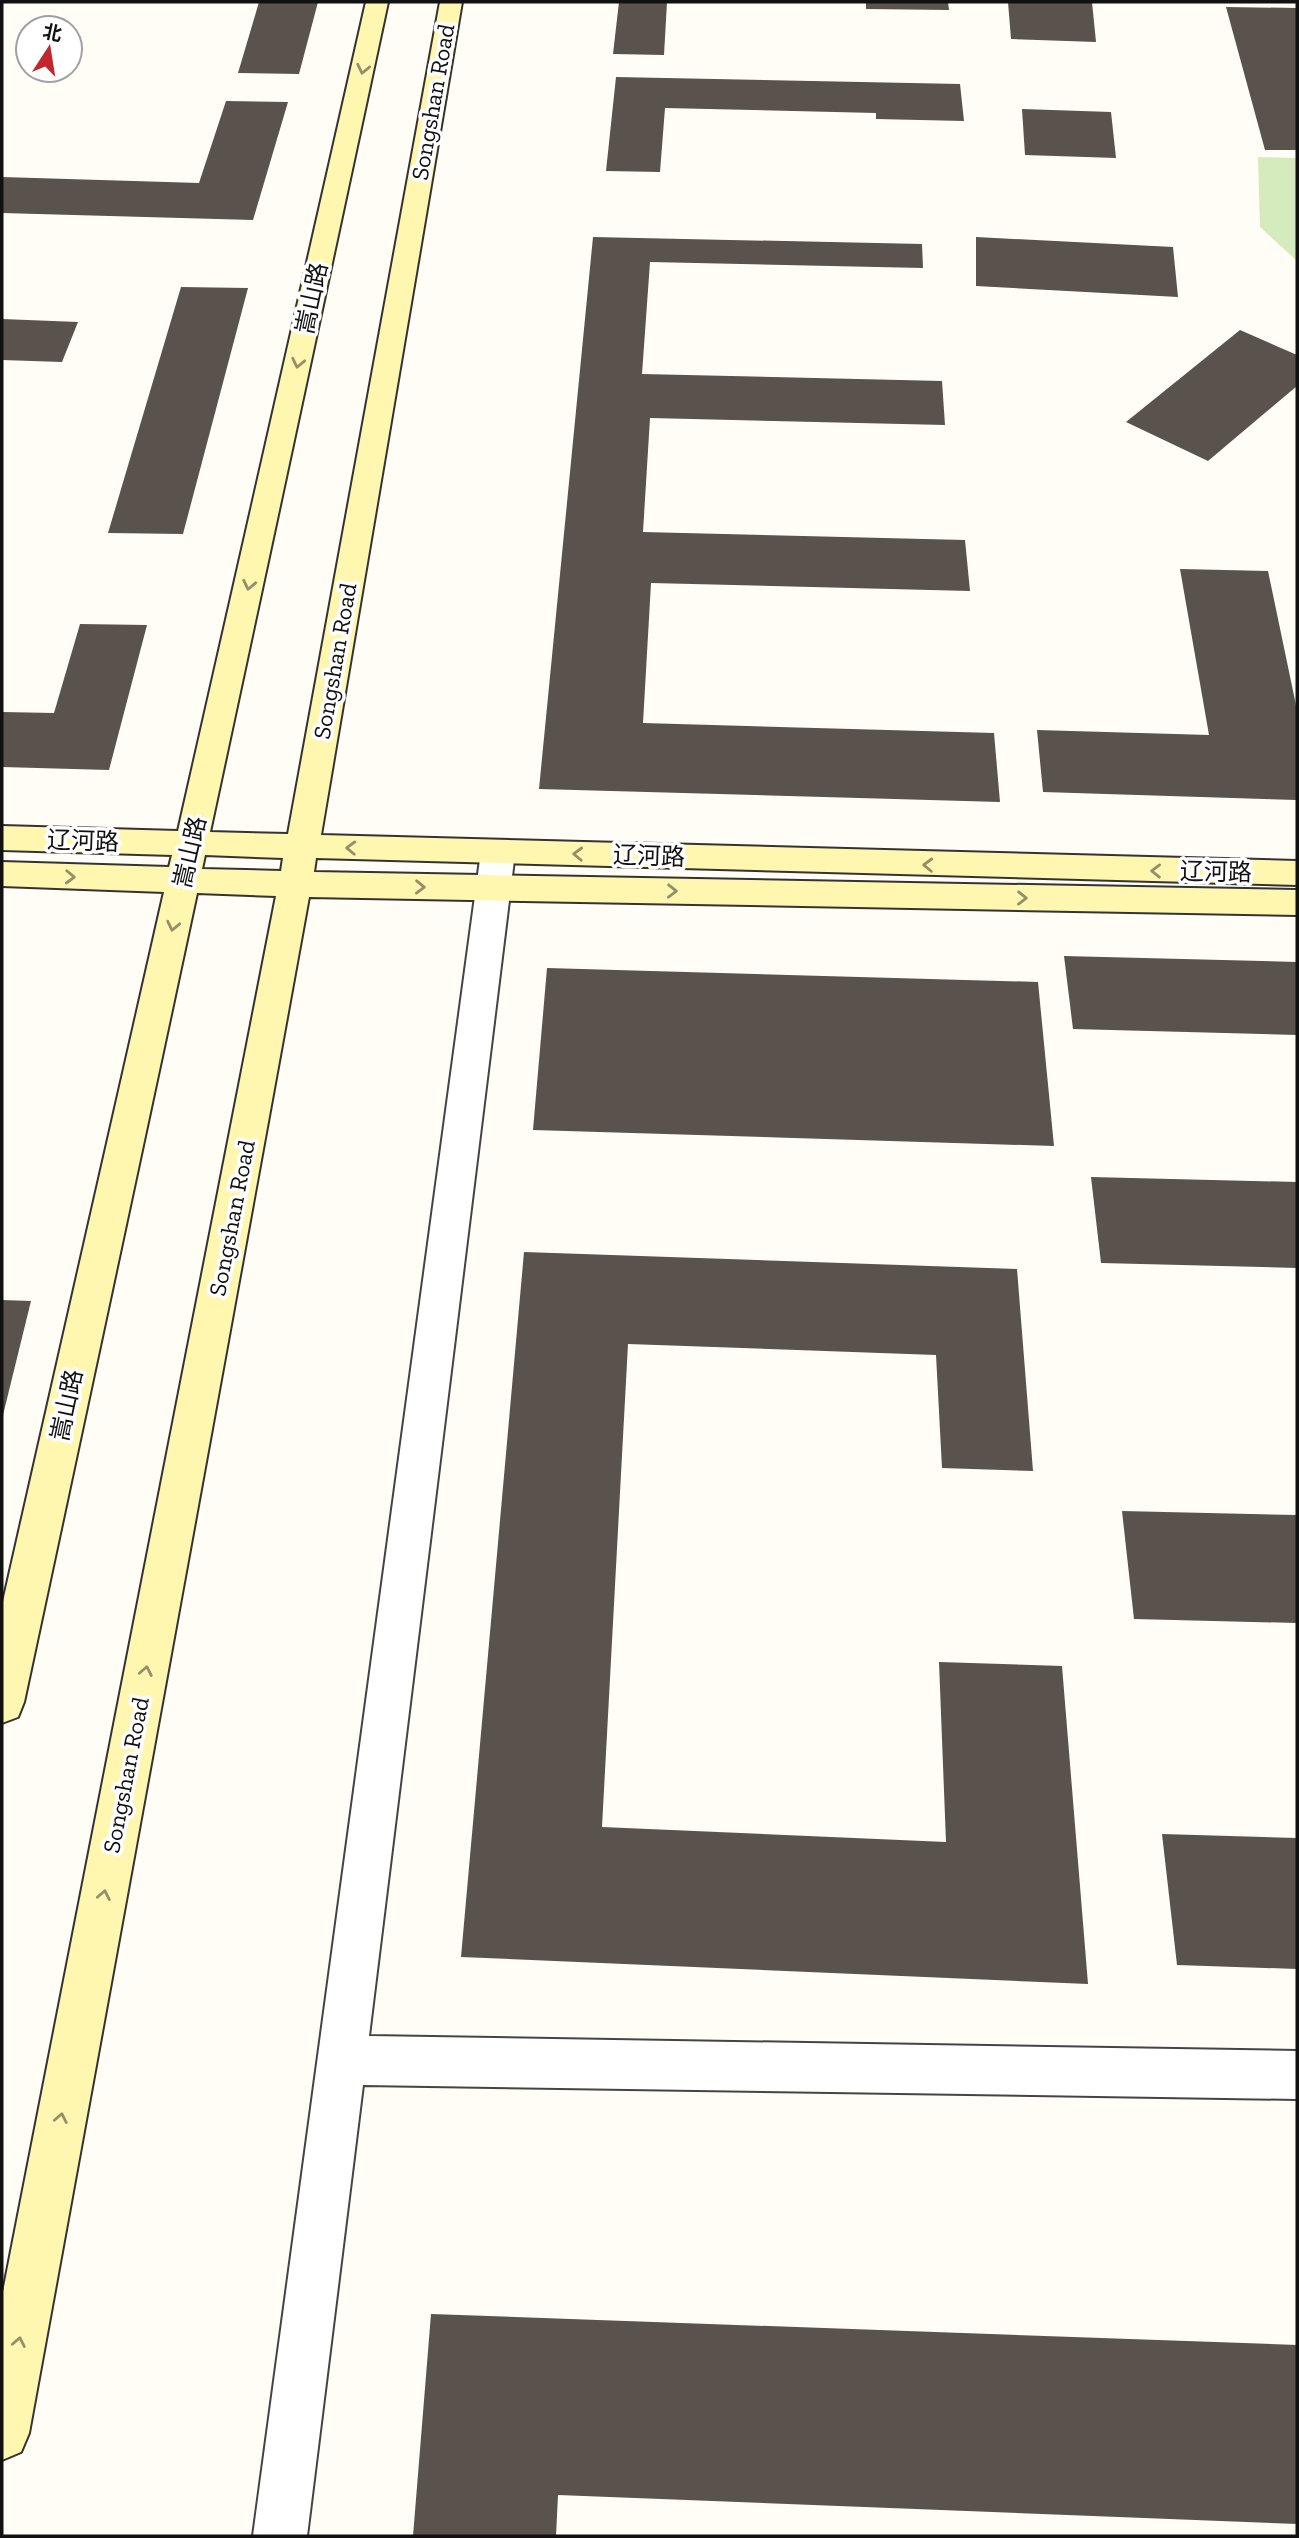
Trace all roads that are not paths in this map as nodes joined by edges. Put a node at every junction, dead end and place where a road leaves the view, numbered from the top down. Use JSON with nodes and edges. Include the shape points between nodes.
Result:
{"nodes":[{"id":1,"x":377,"y":2,"type":"edge"},
{"id":2,"x":451,"y":2,"type":"edge"},
{"id":3,"x":2,"y":838,"type":"edge"},
{"id":4,"x":192,"y":844,"type":"junction"},
{"id":5,"x":302,"y":847,"type":"junction"},
{"id":6,"x":497,"y":870,"type":"junction"},
{"id":7,"x":1297,"y":873,"type":"edge"},
{"id":8,"x":2,"y":874,"type":"edge"},
{"id":9,"x":184,"y":880,"type":"junction"},
{"id":10,"x":295,"y":884,"type":"junction"},
{"id":11,"x":1297,"y":903,"type":"edge"},
{"id":12,"x":2,"y":1702,"type":"edge"},
{"id":13,"x":343,"y":2060,"type":"junction"},
{"id":14,"x":1297,"y":2075,"type":"edge"},
{"id":15,"x":2,"y":2433,"type":"edge"},
{"id":16,"x":280,"y":2536,"type":"edge"}],
"edges":[{"from":1,"to":4,"type":"main road","name":"嵩山路","one_way":true},
{"from":2,"to":5,"type":"main road","name":"Songshan Road"},
{"from":3,"to":4,"type":"main road","name":"辽河路"},
{"from":4,"to":5,"type":"main road","name":"辽河路"},
{"from":4,"to":9,"type":"main road","name":"嵩山路"},
{"from":6,"to":5,"type":"main road","name":"辽河路","one_way":true},
{"from":5,"to":10,"type":"main road","name":"Songshan Road"},
{"from":7,"to":6,"type":"main road","name":"辽河路","one_way":true},
{"from":10,"to":6,"type":"main road","name":"辽河路","one_way":true},
{"from":6,"to":11,"type":"main road","name":"辽河路","one_way":true},
{"from":6,"to":13,"type":"street"},
{"from":8,"to":9,"type":"main road","name":"辽河路","one_way":true},
{"from":9,"to":10,"type":"main road","name":"辽河路"},
{"from":9,"to":12,"type":"main road","name":"嵩山路","one_way":true},
{"from":15,"to":10,"type":"main road","name":"Songshan Road","one_way":true},
{"from":13,"to":14,"type":"street"},
{"from":13,"to":16,"type":"street"}]}
